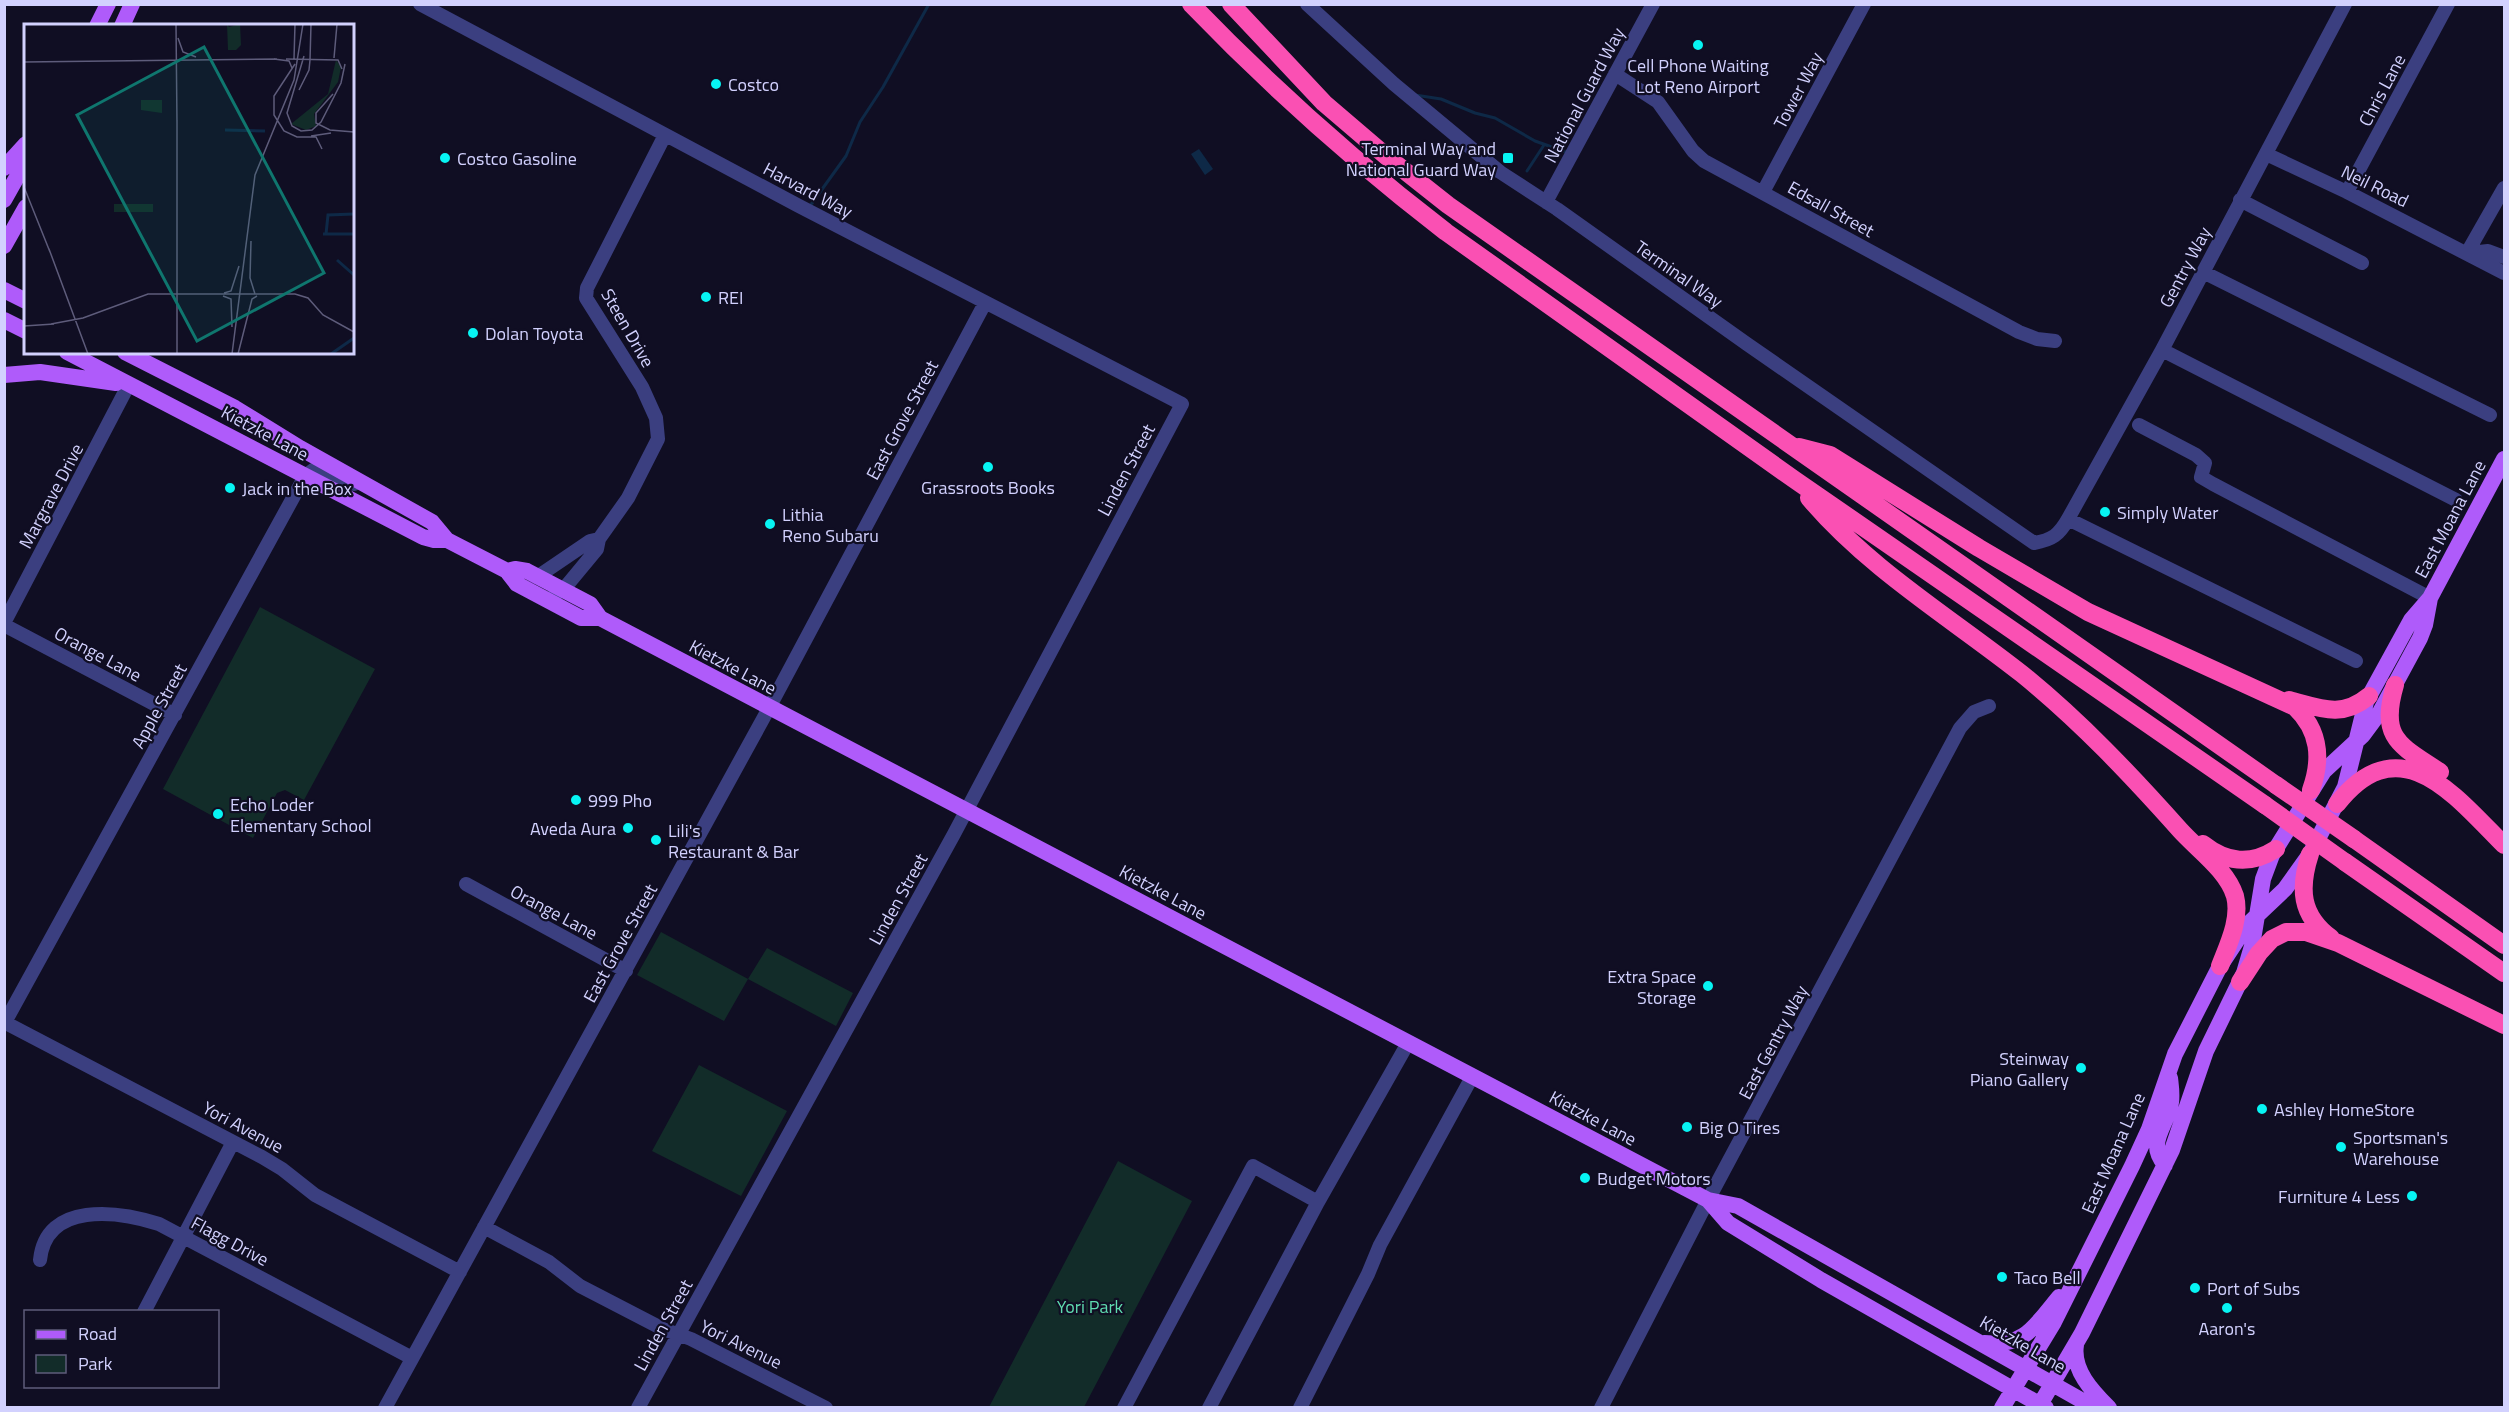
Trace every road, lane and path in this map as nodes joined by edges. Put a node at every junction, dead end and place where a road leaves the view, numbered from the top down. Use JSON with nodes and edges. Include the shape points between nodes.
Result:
{"nodes":[{"id":1,"x":108,"y":4,"type":"edge"},
{"id":2,"x":132,"y":4,"type":"edge"},
{"id":3,"x":420,"y":4,"type":"edge"},
{"id":4,"x":1191,"y":4,"type":"edge"},
{"id":5,"x":1231,"y":4,"type":"edge"},
{"id":6,"x":1307,"y":4,"type":"edge"},
{"id":7,"x":1653,"y":4,"type":"edge"},
{"id":8,"x":1864,"y":4,"type":"edge"},
{"id":9,"x":2345,"y":4,"type":"edge"},
{"id":10,"x":2448,"y":4,"type":"edge"},
{"id":11,"x":98,"y":24,"type":"edge"},
{"id":12,"x":123,"y":24,"type":"edge"},
{"id":13,"x":1615,"y":75,"type":"junction"},
{"id":14,"x":665,"y":135,"type":"junction"},
{"id":15,"x":24,"y":146,"type":"edge"},
{"id":16,"x":2266,"y":154,"type":"junction"},
{"id":17,"x":24,"y":165,"type":"edge"},
{"id":18,"x":4,"y":168,"type":"edge"},
{"id":19,"x":2505,"y":189,"type":"edge"},
{"id":20,"x":1763,"y":192,"type":"junction"},
{"id":21,"x":2347,"y":192,"type":"junction"},
{"id":22,"x":4,"y":200,"type":"edge"},
{"id":23,"x":2240,"y":200,"type":"junction"},
{"id":24,"x":1546,"y":202,"type":"junction"},
{"id":25,"x":24,"y":211,"type":"edge"},
{"id":26,"x":4,"y":246,"type":"edge"},
{"id":27,"x":2467,"y":253,"type":"junction"},
{"id":28,"x":2505,"y":257,"type":"edge"},
{"id":29,"x":2362,"y":263,"type":"dead end"},
{"id":30,"x":2203,"y":272,"type":"junction"},
{"id":31,"x":2505,"y":273,"type":"edge"},
{"id":32,"x":4,"y":290,"type":"edge"},
{"id":33,"x":24,"y":300,"type":"edge"},
{"id":34,"x":985,"y":303,"type":"junction"},
{"id":35,"x":4,"y":320,"type":"edge"},
{"id":36,"x":24,"y":330,"type":"edge"},
{"id":37,"x":2055,"y":341,"type":"dead end"},
{"id":38,"x":2162,"y":350,"type":"junction"},
{"id":39,"x":72,"y":354,"type":"edge"},
{"id":40,"x":129,"y":354,"type":"edge"},
{"id":41,"x":4,"y":375,"type":"edge"},
{"id":42,"x":129,"y":384,"type":"junction"},
{"id":43,"x":1182,"y":404,"type":"joint"},
{"id":44,"x":2490,"y":415,"type":"dead end"},
{"id":45,"x":2139,"y":425,"type":"dead end"},
{"id":46,"x":1788,"y":445,"type":"junction"},
{"id":47,"x":2505,"y":459,"type":"edge"},
{"id":48,"x":305,"y":476,"type":"junction"},
{"id":49,"x":1795,"y":480,"type":"junction"},
{"id":50,"x":381,"y":494,"type":"junction"},
{"id":51,"x":2456,"y":500,"type":"dead end"},
{"id":52,"x":2068,"y":519,"type":"junction"},
{"id":53,"x":599,"y":539,"type":"junction"},
{"id":54,"x":447,"y":540,"type":"junction"},
{"id":55,"x":2050,"y":540,"type":"joint"},
{"id":56,"x":533,"y":583,"type":"junction"},
{"id":57,"x":563,"y":590,"type":"junction"},
{"id":58,"x":2430,"y":598,"type":"junction"},
{"id":59,"x":600,"y":618,"type":"junction"},
{"id":60,"x":4,"y":624,"type":"edge"},
{"id":61,"x":2356,"y":661,"type":"dead end"},
{"id":62,"x":2395,"y":685,"type":"junction"},
{"id":63,"x":2272,"y":695,"type":"junction"},
{"id":64,"x":2369,"y":696,"type":"junction"},
{"id":65,"x":1989,"y":706,"type":"dead end"},
{"id":66,"x":769,"y":708,"type":"junction"},
{"id":67,"x":175,"y":715,"type":"junction"},
{"id":68,"x":2356,"y":740,"type":"junction"},
{"id":69,"x":2311,"y":790,"type":"junction"},
{"id":70,"x":2337,"y":804,"type":"junction"},
{"id":71,"x":967,"y":810,"type":"junction"},
{"id":72,"x":2169,"y":818,"type":"junction"},
{"id":73,"x":2479,"y":820,"type":"junction"},
{"id":74,"x":2505,"y":845,"type":"edge"},
{"id":75,"x":2276,"y":849,"type":"junction"},
{"id":76,"x":2310,"y":854,"type":"junction"},
{"id":77,"x":466,"y":884,"type":"dead end"},
{"id":78,"x":2257,"y":914,"type":"junction"},
{"id":79,"x":2338,"y":943,"type":"junction"},
{"id":80,"x":2505,"y":945,"type":"edge"},
{"id":81,"x":2220,"y":966,"type":"junction"},
{"id":82,"x":626,"y":970,"type":"junction"},
{"id":83,"x":2505,"y":973,"type":"edge"},
{"id":84,"x":2240,"y":982,"type":"junction"},
{"id":85,"x":5,"y":1023,"type":"edge"},
{"id":86,"x":2505,"y":1025,"type":"edge"},
{"id":87,"x":1408,"y":1043,"type":"junction"},
{"id":88,"x":2169,"y":1071,"type":"junction"},
{"id":89,"x":1472,"y":1077,"type":"junction"},
{"id":90,"x":233,"y":1142,"type":"junction"},
{"id":91,"x":2165,"y":1165,"type":"junction"},
{"id":92,"x":1708,"y":1200,"type":"junction"},
{"id":93,"x":1318,"y":1202,"type":"junction"},
{"id":94,"x":484,"y":1227,"type":"junction"},
{"id":95,"x":183,"y":1237,"type":"junction"},
{"id":96,"x":40,"y":1260,"type":"dead end"},
{"id":97,"x":460,"y":1272,"type":"junction"},
{"id":98,"x":2077,"y":1277,"type":"junction"},
{"id":99,"x":145,"y":1310,"type":"edge"},
{"id":100,"x":678,"y":1335,"type":"junction"},
{"id":101,"x":1981,"y":1342,"type":"junction"},
{"id":102,"x":2076,"y":1343,"type":"junction"},
{"id":103,"x":412,"y":1358,"type":"junction"},
{"id":104,"x":2026,"y":1368,"type":"junction"},
{"id":105,"x":2052,"y":1384,"type":"junction"},
{"id":106,"x":2014,"y":1388,"type":"junction"},
{"id":107,"x":2041,"y":1406,"type":"edge"},
{"id":108,"x":385,"y":1407,"type":"edge"},
{"id":109,"x":638,"y":1407,"type":"edge"},
{"id":110,"x":826,"y":1407,"type":"edge"},
{"id":111,"x":1124,"y":1407,"type":"edge"},
{"id":112,"x":1209,"y":1407,"type":"edge"},
{"id":113,"x":1300,"y":1407,"type":"edge"},
{"id":114,"x":1601,"y":1407,"type":"edge"},
{"id":115,"x":2002,"y":1407,"type":"edge"},
{"id":116,"x":2095,"y":1407,"type":"edge"},
{"id":117,"x":2109,"y":1407,"type":"edge"}],
"edges":[{"from":1,"to":11,"type":"main road"},
{"from":2,"to":12,"type":"main road"},
{"from":3,"to":14,"type":"street","name":"Harvard Way"},
{"from":4,"to":49,"type":"highway","via":[[1281,94],[1397,194],[1493,267]]},
{"from":5,"to":46,"type":"highway","via":[[1324,103],[1416,180]]},
{"from":6,"to":24,"type":"street","name":"Terminal Way","via":[[1482,158]]},
{"from":7,"to":13,"type":"street","name":"National Guard Way"},
{"from":8,"to":20,"type":"street","name":"Tower Way"},
{"from":9,"to":16,"type":"street","name":"Gentry Way"},
{"from":10,"to":21,"type":"street","name":"Chris Lane"},
{"from":13,"to":20,"type":"street","name":"Edsall Street","via":[[1658,102],[1704,161]]},
{"from":13,"to":24,"type":"street","name":"National Guard Way"},
{"from":14,"to":34,"type":"street","name":"Harvard Way"},
{"from":14,"to":53,"type":"street","name":"Steen Drive","via":[[587,284],[586,298],[642,387],[656,418],[658,439],[628,498]]},
{"from":15,"to":18,"type":"main road"},
{"from":16,"to":21,"type":"street","name":"Neil Road"},
{"from":16,"to":23,"type":"street","name":"Gentry Way"},
{"from":17,"to":22,"type":"main road"},
{"from":19,"to":27,"type":"street"},
{"from":20,"to":37,"type":"street","name":"Edsall Street","via":[[2019,332]]},
{"from":21,"to":27,"type":"street","name":"Neil Road"},
{"from":23,"to":29,"type":"street"},
{"from":23,"to":30,"type":"street","name":"Gentry Way"},
{"from":24,"to":55,"type":"street","name":"Terminal Way","via":[[2025,538],[2034,543]]},
{"from":25,"to":26,"type":"main road"},
{"from":27,"to":28,"type":"street","name":"Neil Road","via":[[2488,251]]},
{"from":27,"to":31,"type":"street","name":"Neil Road"},
{"from":30,"to":38,"type":"street","name":"Gentry Way"},
{"from":30,"to":44,"type":"street"},
{"from":32,"to":33,"type":"main road"},
{"from":34,"to":43,"type":"street","name":"Harvard Way"},
{"from":34,"to":66,"type":"street","name":"East Grove Street"},
{"from":35,"to":36,"type":"main road"},
{"from":38,"to":51,"type":"street"},
{"from":38,"to":52,"type":"street","name":"Gentry Way"},
{"from":39,"to":42,"type":"main road","name":"Kietzke Lane"},
{"from":40,"to":50,"type":"main road","name":"Kietzke Lane","via":[[236,408]]},
{"from":41,"to":42,"type":"main road","via":[[40,372]]},
{"from":42,"to":48,"type":"main road","name":"Kietzke Lane"},
{"from":42,"to":60,"type":"street","name":"Margrave Drive"},
{"from":43,"to":71,"type":"street","name":"Linden Street"},
{"from":45,"to":58,"type":"street","via":[[2196,455],[2205,463],[2201,477]]},
{"from":46,"to":63,"type":"highway","via":[[1830,455],[2088,612]]},
{"from":46,"to":80,"type":"highway","bridge":true},
{"from":47,"to":58,"type":"main road","name":"East Moana Lane"},
{"from":48,"to":50,"type":"street","via":[[313,470]]},
{"from":48,"to":54,"type":"main road","name":"Kietzke Lane","via":[[423,537]]},
{"from":48,"to":67,"type":"street","name":"Apple Street"},
{"from":49,"to":72,"type":"highway","via":[[1833,525],[2024,676],[2081,727]]},
{"from":49,"to":83,"type":"highway","bridge":true},
{"from":50,"to":54,"type":"main road","name":"Kietzke Lane","via":[[432,522]]},
{"from":52,"to":55,"type":"street","name":"Gentry Way"},
{"from":52,"to":61,"type":"street"},
{"from":53,"to":56,"type":"street","name":"Steen Drive","via":[[590,541]]},
{"from":53,"to":57,"type":"street","name":"Steen Drive","via":[[597,549]]},
{"from":54,"to":56,"type":"main road","name":"Kietzke Lane","via":[[507,571],[527,571]]},
{"from":56,"to":57,"type":"main road","name":"Kietzke Lane"},
{"from":56,"to":59,"type":"main road","name":"Kietzke Lane","via":[[581,618]]},
{"from":57,"to":59,"type":"main road","name":"Kietzke Lane","via":[[590,604]]},
{"from":58,"to":62,"type":"main road","name":"East Moana Lane","via":[[2426,625]]},
{"from":58,"to":64,"type":"main road","name":"East Moana Lane","via":[[2411,620]]},
{"from":59,"to":66,"type":"main road","name":"Kietzke Lane"},
{"from":60,"to":67,"type":"street","name":"Orange Lane"},
{"from":62,"to":68,"type":"main road","name":"East Moana Lane","via":[[2372,725]]},
{"from":62,"to":73,"type":"highway","via":[[2388,710],[2395,737],[2410,753],[2449,778]]},
{"from":63,"to":64,"type":"highway","via":[[2333,710],[2352,708]]},
{"from":63,"to":69,"type":"highway","via":[[2295,707],[2312,728],[2319,761]]},
{"from":64,"to":68,"type":"main road","name":"East Moana Lane"},
{"from":65,"to":92,"type":"street","name":"East Gentry Way","via":[[1974,712],[1960,728]]},
{"from":66,"to":71,"type":"main road","name":"Kietzke Lane"},
{"from":66,"to":82,"type":"street","name":"East Grove Street"},
{"from":67,"to":85,"type":"street","name":"Apple Street"},
{"from":68,"to":69,"type":"main road","name":"East Moana Lane","via":[[2332,762]]},
{"from":68,"to":70,"type":"main road","name":"East Moana Lane"},
{"from":69,"to":75,"type":"main road","name":"East Moana Lane"},
{"from":70,"to":73,"type":"highway","via":[[2355,784],[2372,774],[2400,768],[2427,774]]},
{"from":70,"to":76,"type":"main road","name":"East Moana Lane"},
{"from":71,"to":87,"type":"main road","name":"Kietzke Lane"},
{"from":71,"to":100,"type":"street","name":"Linden Street"},
{"from":72,"to":75,"type":"highway","via":[[2208,848],[2232,860],[2258,859]]},
{"from":72,"to":81,"type":"highway","via":[[2221,873],[2235,896],[2234,924]]},
{"from":73,"to":74,"type":"highway"},
{"from":75,"to":78,"type":"main road","name":"East Moana Lane","via":[[2263,879]]},
{"from":76,"to":78,"type":"main road","name":"East Moana Lane","via":[[2290,884]]},
{"from":76,"to":79,"type":"highway","via":[[2303,882],[2306,906],[2316,925]]},
{"from":77,"to":82,"type":"street","name":"Orange Lane"},
{"from":78,"to":81,"type":"main road","name":"East Moana Lane"},
{"from":78,"to":84,"type":"main road","name":"East Moana Lane"},
{"from":79,"to":84,"type":"highway","via":[[2306,932],[2279,934],[2264,946]]},
{"from":79,"to":86,"type":"highway"},
{"from":81,"to":88,"type":"main road","name":"East Moana Lane"},
{"from":82,"to":94,"type":"street","name":"East Grove Street"},
{"from":84,"to":91,"type":"main road","name":"East Moana Lane","via":[[2206,1051]]},
{"from":85,"to":90,"type":"street","name":"Yori Avenue"},
{"from":87,"to":89,"type":"main road","name":"Kietzke Lane"},
{"from":87,"to":93,"type":"street"},
{"from":88,"to":91,"type":"main road","via":[[2170,1107],[2156,1144]]},
{"from":88,"to":98,"type":"main road","name":"East Moana Lane","via":[[2141,1147]]},
{"from":89,"to":92,"type":"main road","name":"Kietzke Lane"},
{"from":89,"to":113,"type":"street","via":[[1380,1245]]},
{"from":90,"to":95,"type":"street"},
{"from":90,"to":97,"type":"street","name":"Yori Avenue","via":[[282,1168],[315,1195]]},
{"from":91,"to":102,"type":"main road","name":"East Moana Lane"},
{"from":92,"to":101,"type":"main road","name":"Kietzke Lane","via":[[1738,1206]]},
{"from":92,"to":106,"type":"main road","name":"Kietzke Lane","via":[[1728,1222],[1812,1275]]},
{"from":92,"to":114,"type":"street","name":"East Gentry Way"},
{"from":93,"to":111,"type":"street","via":[[1253,1166]]},
{"from":93,"to":112,"type":"street"},
{"from":94,"to":97,"type":"street","name":"East Grove Street"},
{"from":94,"to":100,"type":"street","name":"Yori Avenue","via":[[549,1262],[580,1286]]},
{"from":95,"to":96,"type":"street","name":"Flagg Drive","via":[[143,1219],[86,1214],[63,1221],[53,1230],[41,1250]]},
{"from":95,"to":99,"type":"street"},
{"from":95,"to":103,"type":"street","name":"Flagg Drive"},
{"from":97,"to":103,"type":"street","name":"East Grove Street"},
{"from":98,"to":101,"type":"main road","via":[[2025,1336],[2009,1343]]},
{"from":98,"to":104,"type":"main road","name":"East Moana Lane"},
{"from":100,"to":109,"type":"street","name":"Linden Street"},
{"from":100,"to":110,"type":"street","name":"Yori Avenue"},
{"from":101,"to":104,"type":"main road","name":"Kietzke Lane"},
{"from":102,"to":105,"type":"main road","name":"East Moana Lane"},
{"from":102,"to":117,"type":"main road","via":[[2077,1367]]},
{"from":103,"to":108,"type":"street","name":"East Grove Street"},
{"from":104,"to":105,"type":"main road","name":"Kietzke Lane"},
{"from":104,"to":106,"type":"main road","name":"East Moana Lane"},
{"from":105,"to":107,"type":"main road","name":"East Moana Lane"},
{"from":105,"to":116,"type":"main road","name":"Kietzke Lane"},
{"from":106,"to":107,"type":"main road","name":"Kietzke Lane"},
{"from":106,"to":115,"type":"main road","name":"East Moana Lane"}]}
